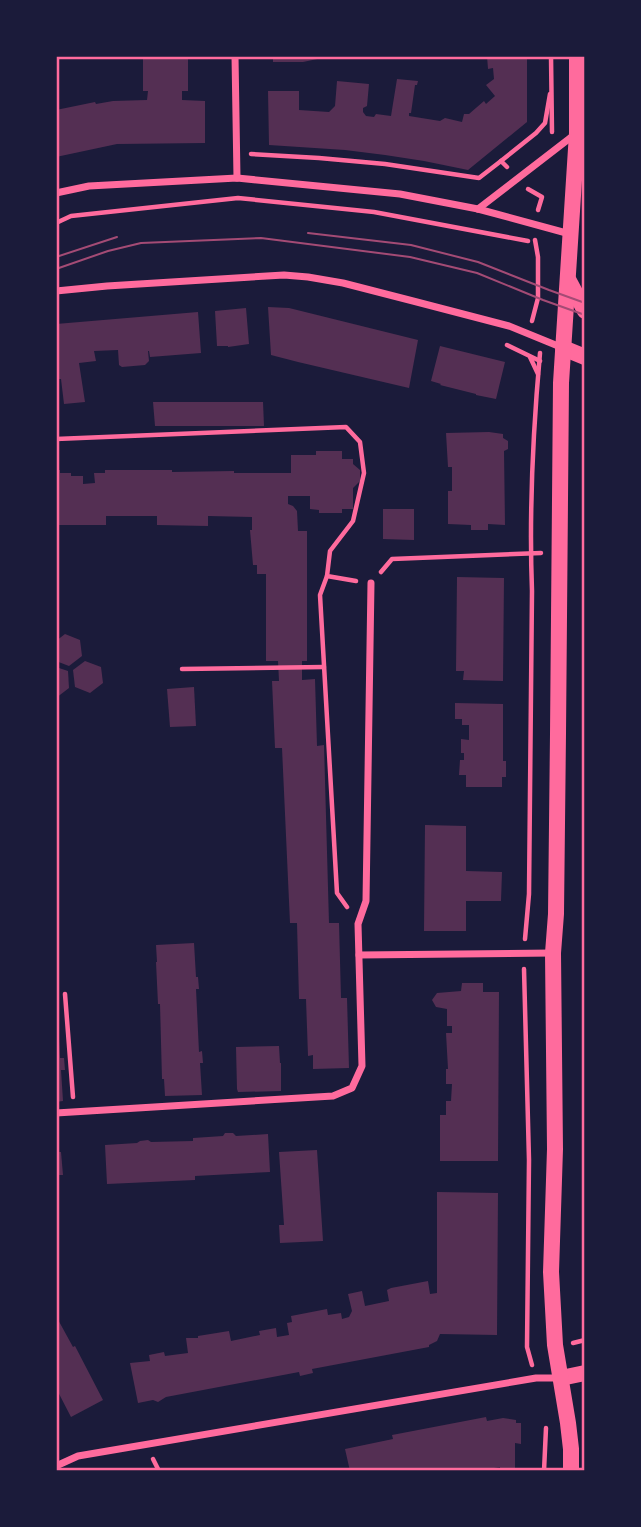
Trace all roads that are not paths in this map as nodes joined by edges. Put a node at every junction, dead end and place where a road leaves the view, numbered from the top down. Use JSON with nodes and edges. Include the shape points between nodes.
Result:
{"nodes":[{"id":1,"x":235,"y":56,"type":"edge"},
{"id":2,"x":578,"y":56,"type":"edge"},
{"id":3,"x":577,"y":133,"type":"junction"},
{"id":4,"x":237,"y":178,"type":"junction"},
{"id":5,"x":56,"y":193,"type":"edge"},
{"id":6,"x":478,"y":209,"type":"junction"},
{"id":7,"x":578,"y":237,"type":"edge"},
{"id":8,"x":568,"y":279,"type":"junction"},
{"id":9,"x":56,"y":291,"type":"edge"},
{"id":10,"x":585,"y":312,"type":"edge"},
{"id":11,"x":563,"y":348,"type":"junction"},
{"id":12,"x":585,"y":357,"type":"edge"},
{"id":13,"x":371,"y":583,"type":"road end"},
{"id":14,"x":554,"y":953,"type":"junction"},
{"id":15,"x":359,"y":955,"type":"junction"},
{"id":16,"x":56,"y":1113,"type":"edge"},
{"id":17,"x":585,"y":1373,"type":"edge"},
{"id":18,"x":561,"y":1378,"type":"junction"},
{"id":19,"x":56,"y":1466,"type":"edge"},
{"id":20,"x":571,"y":1471,"type":"edge"}],
"edges":[{"from":1,"to":4,"type":"street"},
{"from":2,"to":3,"type":"main road"},
{"from":3,"to":6,"type":"street"},
{"from":3,"to":7,"type":"main road"},
{"from":4,"to":5,"type":"street","via":[[89,186]]},
{"from":4,"to":6,"type":"street","via":[[400,194]]},
{"from":6,"to":7,"type":"street"},
{"from":7,"to":8,"type":"main road"},
{"from":8,"to":10,"type":"main road"},
{"from":8,"to":11,"type":"main road"},
{"from":9,"to":11,"type":"street","via":[[308,277],[509,326]]},
{"from":11,"to":12,"type":"main road"},
{"from":11,"to":14,"type":"main road"},
{"from":13,"to":15,"type":"street","via":[[366,901],[358,923]]},
{"from":14,"to":15,"type":"street"},
{"from":14,"to":18,"type":"main road","via":[[551,1272]]},
{"from":15,"to":16,"type":"street","via":[[362,1066],[352,1088],[333,1096]]},
{"from":17,"to":18,"type":"main road"},
{"from":18,"to":19,"type":"street","via":[[536,1378],[78,1456]]},
{"from":18,"to":20,"type":"main road"}]}
